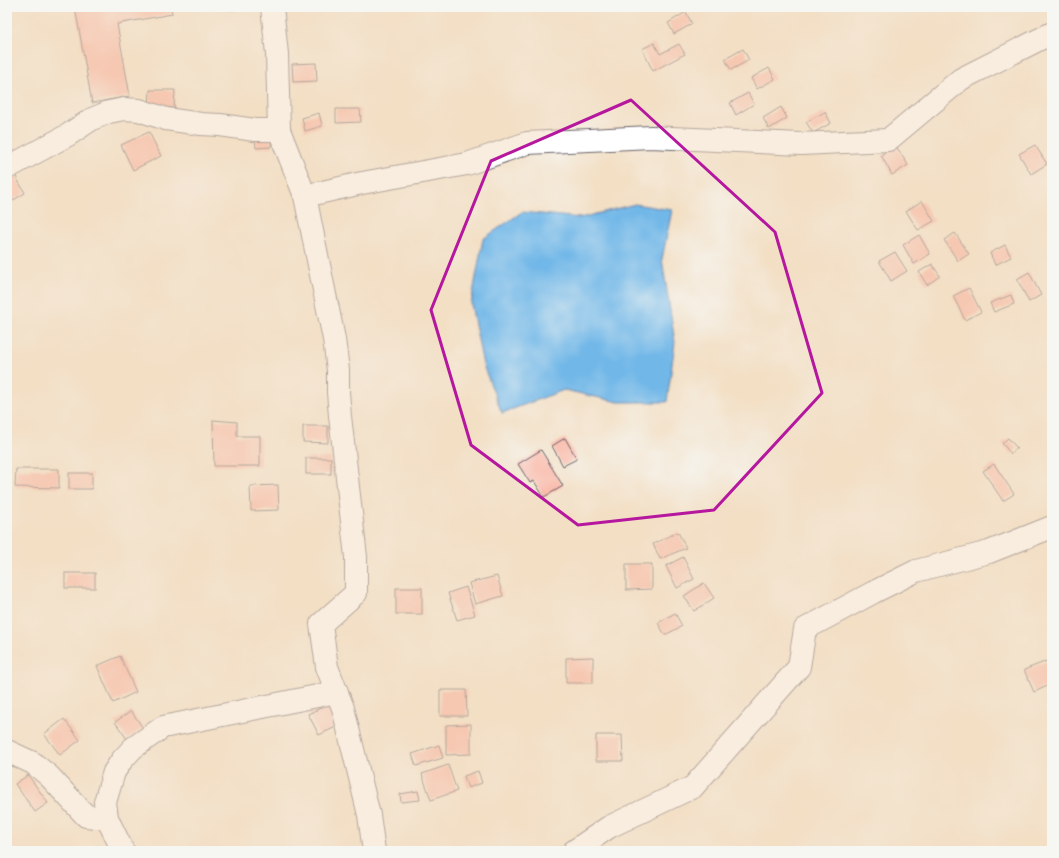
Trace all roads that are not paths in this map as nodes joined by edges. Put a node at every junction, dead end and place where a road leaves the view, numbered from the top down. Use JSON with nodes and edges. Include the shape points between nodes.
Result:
{"nodes":[{"id":1,"x":272,"y":7,"type":"edge"},
{"id":2,"x":1052,"y":33,"type":"edge"},
{"id":3,"x":279,"y":130,"type":"junction"},
{"id":4,"x":7,"y":168,"type":"edge"},
{"id":5,"x":305,"y":196,"type":"junction"},
{"id":6,"x":1052,"y":527,"type":"edge"},
{"id":7,"x":337,"y":692,"type":"junction"},
{"id":8,"x":7,"y":751,"type":"edge"},
{"id":9,"x":107,"y":818,"type":"junction"},
{"id":10,"x":124,"y":851,"type":"edge"},
{"id":11,"x":374,"y":851,"type":"edge"},
{"id":12,"x":574,"y":851,"type":"edge"}],
"edges":[{"from":1,"to":3,"type":"street","via":[[277,54]]},
{"from":2,"to":5,"type":"street","via":[[961,78],[888,140],[801,144],[651,136],[527,143],[467,164]]},
{"from":3,"to":4,"type":"street","via":[[201,124],[124,109],[109,112],[92,120]]},
{"from":3,"to":5,"type":"street"},
{"from":5,"to":7,"type":"street","via":[[334,339],[356,557],[356,592],[321,624],[327,667]]},
{"from":6,"to":12,"type":"street","via":[[989,552],[916,571],[805,629],[799,666],[693,787],[609,827]]},
{"from":7,"to":9,"type":"street","via":[[163,727],[133,748],[114,772],[105,802]]},
{"from":7,"to":11,"type":"street","via":[[369,815]]},
{"from":8,"to":9,"type":"street","via":[[33,763],[86,816]]},
{"from":9,"to":10,"type":"street"}]}
